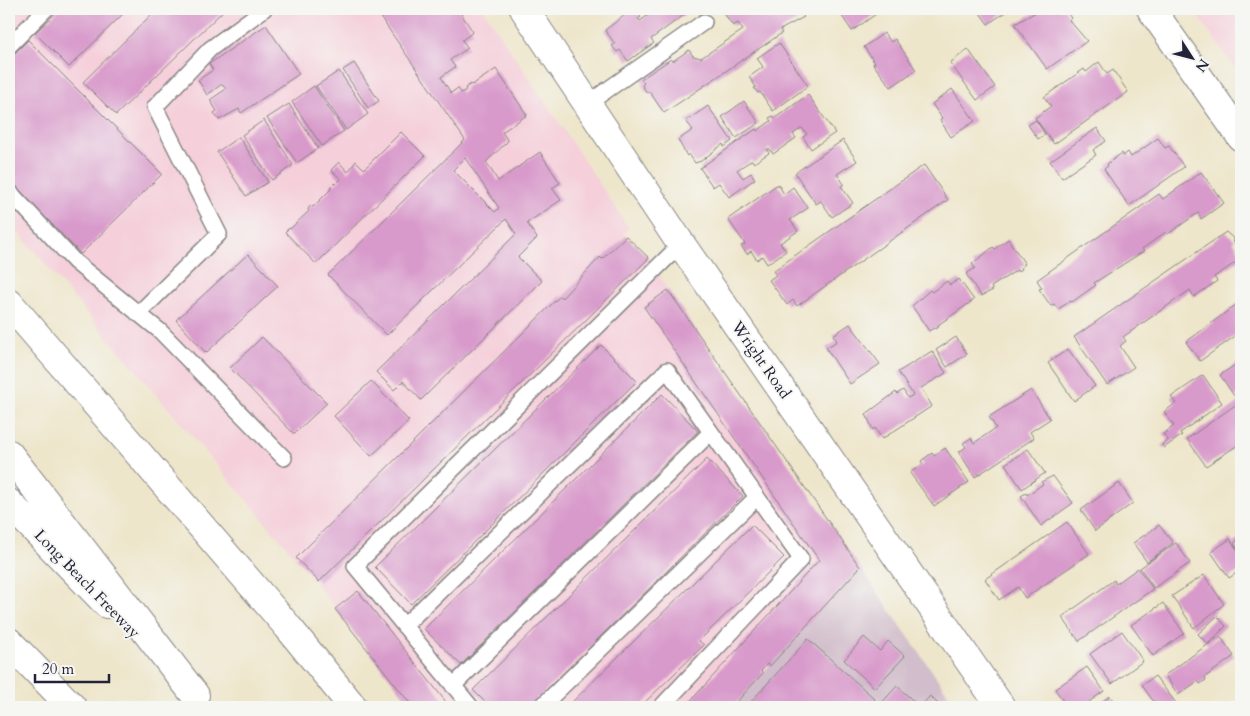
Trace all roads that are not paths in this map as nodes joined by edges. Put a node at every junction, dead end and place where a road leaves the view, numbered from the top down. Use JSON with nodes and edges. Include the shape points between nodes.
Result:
{"nodes":[{"id":1,"x":46,"y":9,"type":"edge"},
{"id":2,"x":264,"y":9,"type":"edge"},
{"id":3,"x":524,"y":9,"type":"edge"},
{"id":4,"x":1152,"y":9,"type":"edge"},
{"id":5,"x":704,"y":22,"type":"dead end"},
{"id":6,"x":9,"y":46,"type":"edge"},
{"id":7,"x":587,"y":104,"type":"junction"},
{"id":8,"x":1241,"y":137,"type":"edge"},
{"id":9,"x":9,"y":191,"type":"edge"},
{"id":10,"x":681,"y":244,"type":"junction"},
{"id":11,"x":9,"y":303,"type":"edge"},
{"id":12,"x":138,"y":314,"type":"junction"},
{"id":13,"x":711,"y":432,"type":"junction"},
{"id":14,"x":9,"y":454,"type":"edge"},
{"id":15,"x":284,"y":458,"type":"dead end"},
{"id":16,"x":757,"y":497,"type":"junction"},
{"id":17,"x":9,"y":504,"type":"edge"},
{"id":18,"x":404,"y":626,"type":"junction"},
{"id":19,"x":9,"y":642,"type":"edge"},
{"id":20,"x":453,"y":686,"type":"junction"},
{"id":21,"x":201,"y":701,"type":"edge"},
{"id":22,"x":72,"y":707,"type":"edge"},
{"id":23,"x":353,"y":707,"type":"edge"},
{"id":24,"x":471,"y":707,"type":"edge"},
{"id":25,"x":541,"y":707,"type":"edge"},
{"id":26,"x":660,"y":707,"type":"edge"},
{"id":27,"x":1001,"y":707,"type":"edge"}],
"edges":[{"from":1,"to":6,"type":"lane"},
{"from":2,"to":12,"type":"lane","via":[[210,49],[155,107],[219,234]]},
{"from":3,"to":7,"type":"main road","name":"Wright Road"},
{"from":4,"to":8,"type":"main road"},
{"from":5,"to":7,"type":"lane"},
{"from":7,"to":10,"type":"main road","name":"Wright Road"},
{"from":9,"to":12,"type":"lane","via":[[75,262]]},
{"from":10,"to":18,"type":"lane","via":[[354,566]]},
{"from":10,"to":27,"type":"main road","name":"Wright Road"},
{"from":11,"to":23,"type":"main road"},
{"from":12,"to":15,"type":"lane","via":[[160,331]]},
{"from":13,"to":16,"type":"lane"},
{"from":13,"to":18,"type":"lane","via":[[667,370]]},
{"from":13,"to":20,"type":"lane"},
{"from":14,"to":21,"type":"main road"},
{"from":16,"to":25,"type":"lane"},
{"from":16,"to":26,"type":"lane","via":[[801,559]]},
{"from":17,"to":21,"type":"main road","name":"Long Beach Freeway"},
{"from":18,"to":20,"type":"lane"},
{"from":19,"to":22,"type":"main road"},
{"from":20,"to":24,"type":"lane"}]}
